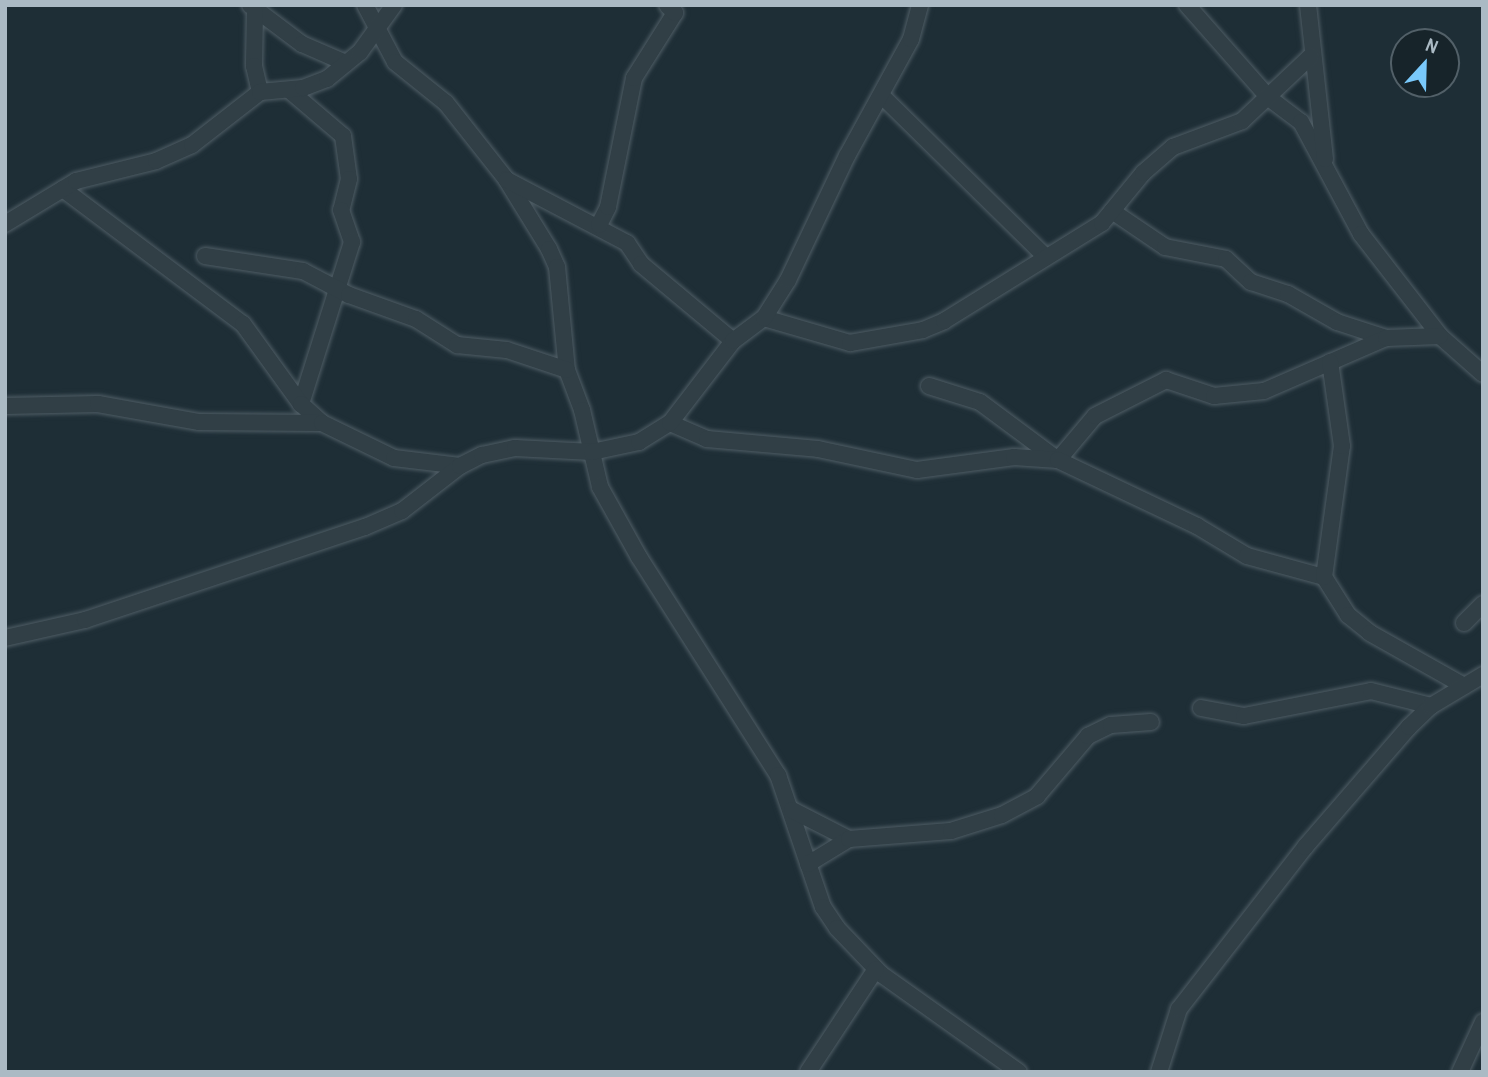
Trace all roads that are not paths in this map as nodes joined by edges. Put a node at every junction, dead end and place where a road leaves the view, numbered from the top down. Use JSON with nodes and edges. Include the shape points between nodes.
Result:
{"nodes":[{"id":1,"x":365,"y":5,"type":"edge"},
{"id":2,"x":394,"y":5,"type":"edge"},
{"id":3,"x":667,"y":5,"type":"edge"},
{"id":4,"x":920,"y":5,"type":"edge"},
{"id":5,"x":1187,"y":5,"type":"edge"},
{"id":6,"x":1308,"y":5,"type":"edge"},
{"id":7,"x":253,"y":8,"type":"edge"},
{"id":8,"x":376,"y":32,"type":"junction"},
{"id":9,"x":1311,"y":56,"type":"junction"},
{"id":10,"x":346,"y":63,"type":"junction"},
{"id":11,"x":289,"y":90,"type":"junction"},
{"id":12,"x":260,"y":92,"type":"junction"},
{"id":13,"x":883,"y":97,"type":"junction"},
{"id":14,"x":1269,"y":98,"type":"junction"},
{"id":15,"x":1327,"y":176,"type":"junction"},
{"id":16,"x":506,"y":179,"type":"junction"},
{"id":17,"x":63,"y":189,"type":"junction"},
{"id":18,"x":1112,"y":211,"type":"junction"},
{"id":19,"x":5,"y":224,"type":"edge"},
{"id":20,"x":599,"y":225,"type":"junction"},
{"id":21,"x":205,"y":256,"type":"dead end"},
{"id":22,"x":1046,"y":257,"type":"junction"},
{"id":23,"x":340,"y":290,"type":"junction"},
{"id":24,"x":764,"y":318,"type":"junction"},
{"id":25,"x":1440,"y":336,"type":"junction"},
{"id":26,"x":1386,"y":338,"type":"junction"},
{"id":27,"x":733,"y":341,"type":"junction"},
{"id":28,"x":1330,"y":362,"type":"junction"},
{"id":29,"x":567,"y":369,"type":"junction"},
{"id":30,"x":1483,"y":374,"type":"edge"},
{"id":31,"x":929,"y":386,"type":"dead end"},
{"id":32,"x":301,"y":404,"type":"junction"},
{"id":33,"x":5,"y":406,"type":"edge"},
{"id":34,"x":322,"y":423,"type":"junction"},
{"id":35,"x":670,"y":423,"type":"junction"},
{"id":36,"x":592,"y":452,"type":"junction"},
{"id":37,"x":1058,"y":460,"type":"junction"},
{"id":38,"x":460,"y":466,"type":"junction"},
{"id":39,"x":1324,"y":577,"type":"junction"},
{"id":40,"x":1483,"y":604,"type":"edge"},
{"id":41,"x":1464,"y":623,"type":"dead end"},
{"id":42,"x":5,"y":638,"type":"edge"},
{"id":43,"x":1483,"y":675,"type":"edge"},
{"id":44,"x":1464,"y":686,"type":"junction"},
{"id":45,"x":1431,"y":706,"type":"junction"},
{"id":46,"x":1201,"y":708,"type":"dead end"},
{"id":47,"x":1151,"y":722,"type":"dead end"},
{"id":48,"x":792,"y":810,"type":"junction"},
{"id":49,"x":849,"y":839,"type":"junction"},
{"id":50,"x":808,"y":864,"type":"junction"},
{"id":51,"x":876,"y":969,"type":"junction"},
{"id":52,"x":1483,"y":1022,"type":"edge"},
{"id":53,"x":808,"y":1072,"type":"edge"},
{"id":54,"x":1019,"y":1072,"type":"edge"},
{"id":55,"x":1159,"y":1072,"type":"edge"},
{"id":56,"x":1460,"y":1072,"type":"edge"}],
"edges":[{"from":1,"to":8,"type":"street"},
{"from":2,"to":8,"type":"street"},
{"from":3,"to":20,"type":"street","via":[[675,13],[634,78],[608,207]]},
{"from":4,"to":13,"type":"street","via":[[911,38]]},
{"from":5,"to":14,"type":"street"},
{"from":6,"to":9,"type":"street"},
{"from":7,"to":10,"type":"street","via":[[302,44]]},
{"from":7,"to":12,"type":"street","via":[[254,66]]},
{"from":8,"to":10,"type":"street"},
{"from":8,"to":16,"type":"street","via":[[396,62],[446,103]]},
{"from":9,"to":14,"type":"street"},
{"from":9,"to":15,"type":"street"},
{"from":10,"to":11,"type":"street","via":[[327,79]]},
{"from":11,"to":12,"type":"street"},
{"from":11,"to":23,"type":"street","via":[[344,139],[349,179],[341,210],[352,242]]},
{"from":12,"to":17,"type":"street","via":[[177,153],[97,173]]},
{"from":13,"to":22,"type":"street"},
{"from":13,"to":24,"type":"street","via":[[847,156],[818,223]]},
{"from":14,"to":15,"type":"street","via":[[1301,122]]},
{"from":14,"to":18,"type":"street","via":[[1242,121],[1173,147],[1143,173]]},
{"from":15,"to":25,"type":"street","via":[[1361,234]]},
{"from":16,"to":20,"type":"street"},
{"from":16,"to":29,"type":"street","via":[[557,267]]},
{"from":17,"to":19,"type":"street"},
{"from":17,"to":32,"type":"street","via":[[243,324]]},
{"from":18,"to":22,"type":"street","via":[[1102,223]]},
{"from":18,"to":26,"type":"street","via":[[1165,247],[1226,259],[1251,282],[1288,294],[1337,322]]},
{"from":20,"to":27,"type":"street","via":[[627,243],[641,264]]},
{"from":21,"to":23,"type":"street","via":[[303,271]]},
{"from":22,"to":24,"type":"street","via":[[923,330],[850,343]]},
{"from":23,"to":29,"type":"street","via":[[403,312],[457,345],[507,350]]},
{"from":23,"to":32,"type":"street","via":[[318,340]]},
{"from":24,"to":27,"type":"street"},
{"from":25,"to":26,"type":"street"},
{"from":25,"to":30,"type":"street"},
{"from":26,"to":28,"type":"street"},
{"from":27,"to":35,"type":"street"},
{"from":28,"to":37,"type":"street","via":[[1264,391],[1236,396],[1214,396],[1177,380],[1152,384],[1095,416]]},
{"from":28,"to":39,"type":"street","via":[[1342,446]]},
{"from":29,"to":36,"type":"street"},
{"from":31,"to":37,"type":"street","via":[[980,402]]},
{"from":32,"to":34,"type":"street"},
{"from":33,"to":34,"type":"street","via":[[98,404],[199,422]]},
{"from":34,"to":38,"type":"street","via":[[394,458]]},
{"from":35,"to":36,"type":"street","via":[[639,442]]},
{"from":35,"to":37,"type":"street","via":[[707,439],[817,449],[917,470],[1014,457]]},
{"from":36,"to":38,"type":"street","via":[[515,448],[482,455]]},
{"from":36,"to":48,"type":"street","via":[[600,487],[632,545],[778,775]]},
{"from":37,"to":39,"type":"street","via":[[1197,526],[1247,556]]},
{"from":38,"to":42,"type":"street","via":[[402,511],[365,527],[85,620]]},
{"from":39,"to":44,"type":"street","via":[[1348,615],[1370,633]]},
{"from":40,"to":41,"type":"street"},
{"from":43,"to":44,"type":"street"},
{"from":44,"to":45,"type":"street"},
{"from":45,"to":46,"type":"street","via":[[1371,691],[1244,716]]},
{"from":45,"to":55,"type":"street","via":[[1305,847],[1184,1002]]},
{"from":47,"to":49,"type":"street","via":[[1099,730],[1037,796],[990,819],[920,835]]},
{"from":48,"to":49,"type":"street"},
{"from":48,"to":50,"type":"street"},
{"from":49,"to":50,"type":"street"},
{"from":50,"to":51,"type":"street","via":[[823,907]]},
{"from":51,"to":53,"type":"street"},
{"from":51,"to":54,"type":"street"},
{"from":52,"to":56,"type":"street"}]}
